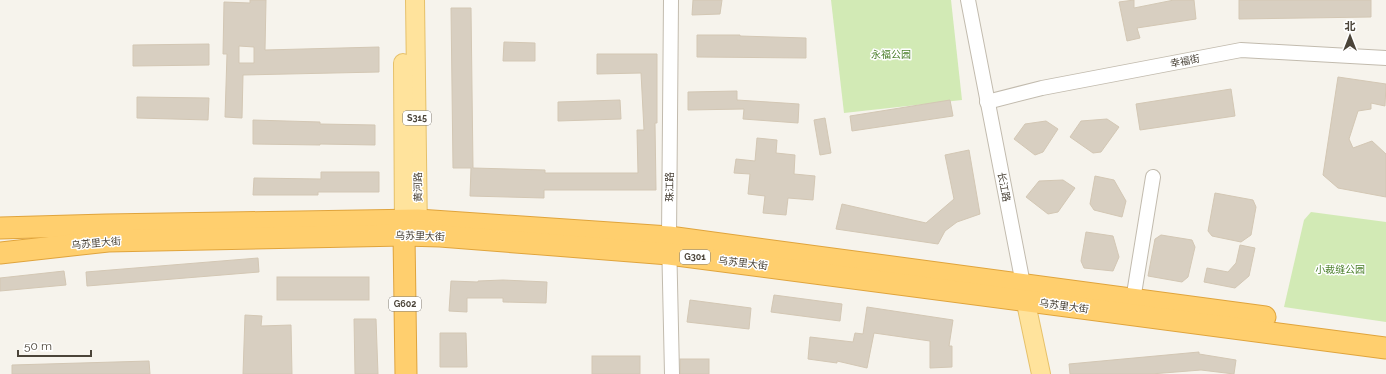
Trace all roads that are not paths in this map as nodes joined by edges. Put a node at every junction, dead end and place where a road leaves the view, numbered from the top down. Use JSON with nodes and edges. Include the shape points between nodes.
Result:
{"nodes":[{"id":1,"x":403,"y":0,"type":"edge"},
{"id":2,"x":415,"y":0,"type":"edge"},
{"id":3,"x":671,"y":0,"type":"edge"},
{"id":4,"x":968,"y":0,"type":"edge"},
{"id":5,"x":1386,"y":58,"type":"edge"},
{"id":6,"x":987,"y":102,"type":"junction"},
{"id":7,"x":1153,"y":177,"type":"dead end"},
{"id":8,"x":0,"y":228,"type":"edge"},
{"id":9,"x":411,"y":228,"type":"junction"},
{"id":10,"x":669,"y":245,"type":"junction"},
{"id":11,"x":0,"y":253,"type":"edge"},
{"id":12,"x":1024,"y":292,"type":"junction"},
{"id":13,"x":1133,"y":300,"type":"junction"},
{"id":14,"x":1386,"y":334,"type":"edge"},
{"id":15,"x":1386,"y":348,"type":"edge"},
{"id":16,"x":406,"y":374,"type":"edge"},
{"id":17,"x":420,"y":374,"type":"edge"},
{"id":18,"x":672,"y":374,"type":"edge"},
{"id":19,"x":1041,"y":374,"type":"edge"}],
"edges":[{"from":1,"to":9,"type":"main road","name":"黄河路","number":"S315"},
{"from":2,"to":9,"type":"main road","name":"黄河路","number":"S315"},
{"from":3,"to":10,"type":"street","name":"珠江路"},
{"from":4,"to":6,"type":"street","name":"长江路"},
{"from":5,"to":6,"type":"street","name":"幸福街","via":[[1241,50],[1042,88]]},
{"from":6,"to":12,"type":"street","name":"长江路"},
{"from":7,"to":13,"type":"street"},
{"from":8,"to":9,"type":"highway","name":"乌苏里大街","number":"G301","via":[[106,225]]},
{"from":9,"to":10,"type":"highway","name":"乌苏里大街","number":"G301"},
{"from":9,"to":11,"type":"highway","name":"乌苏里大街","number":"G301","via":[[108,241]]},
{"from":9,"to":16,"type":"highway","name":"黄河路","number":"G602"},
{"from":9,"to":17,"type":"highway","name":"黄河路","number":"G602"},
{"from":10,"to":12,"type":"highway","name":"乌苏里大街","number":"G301"},
{"from":10,"to":18,"type":"street","name":"珠江路"},
{"from":12,"to":13,"type":"highway","name":"乌苏里大街","number":"G301"},
{"from":12,"to":15,"type":"highway","name":"乌苏里大街","number":"G301"},
{"from":12,"to":19,"type":"main road","name":"长江路"},
{"from":13,"to":14,"type":"highway","name":"乌苏里大街","number":"G301"}]}
